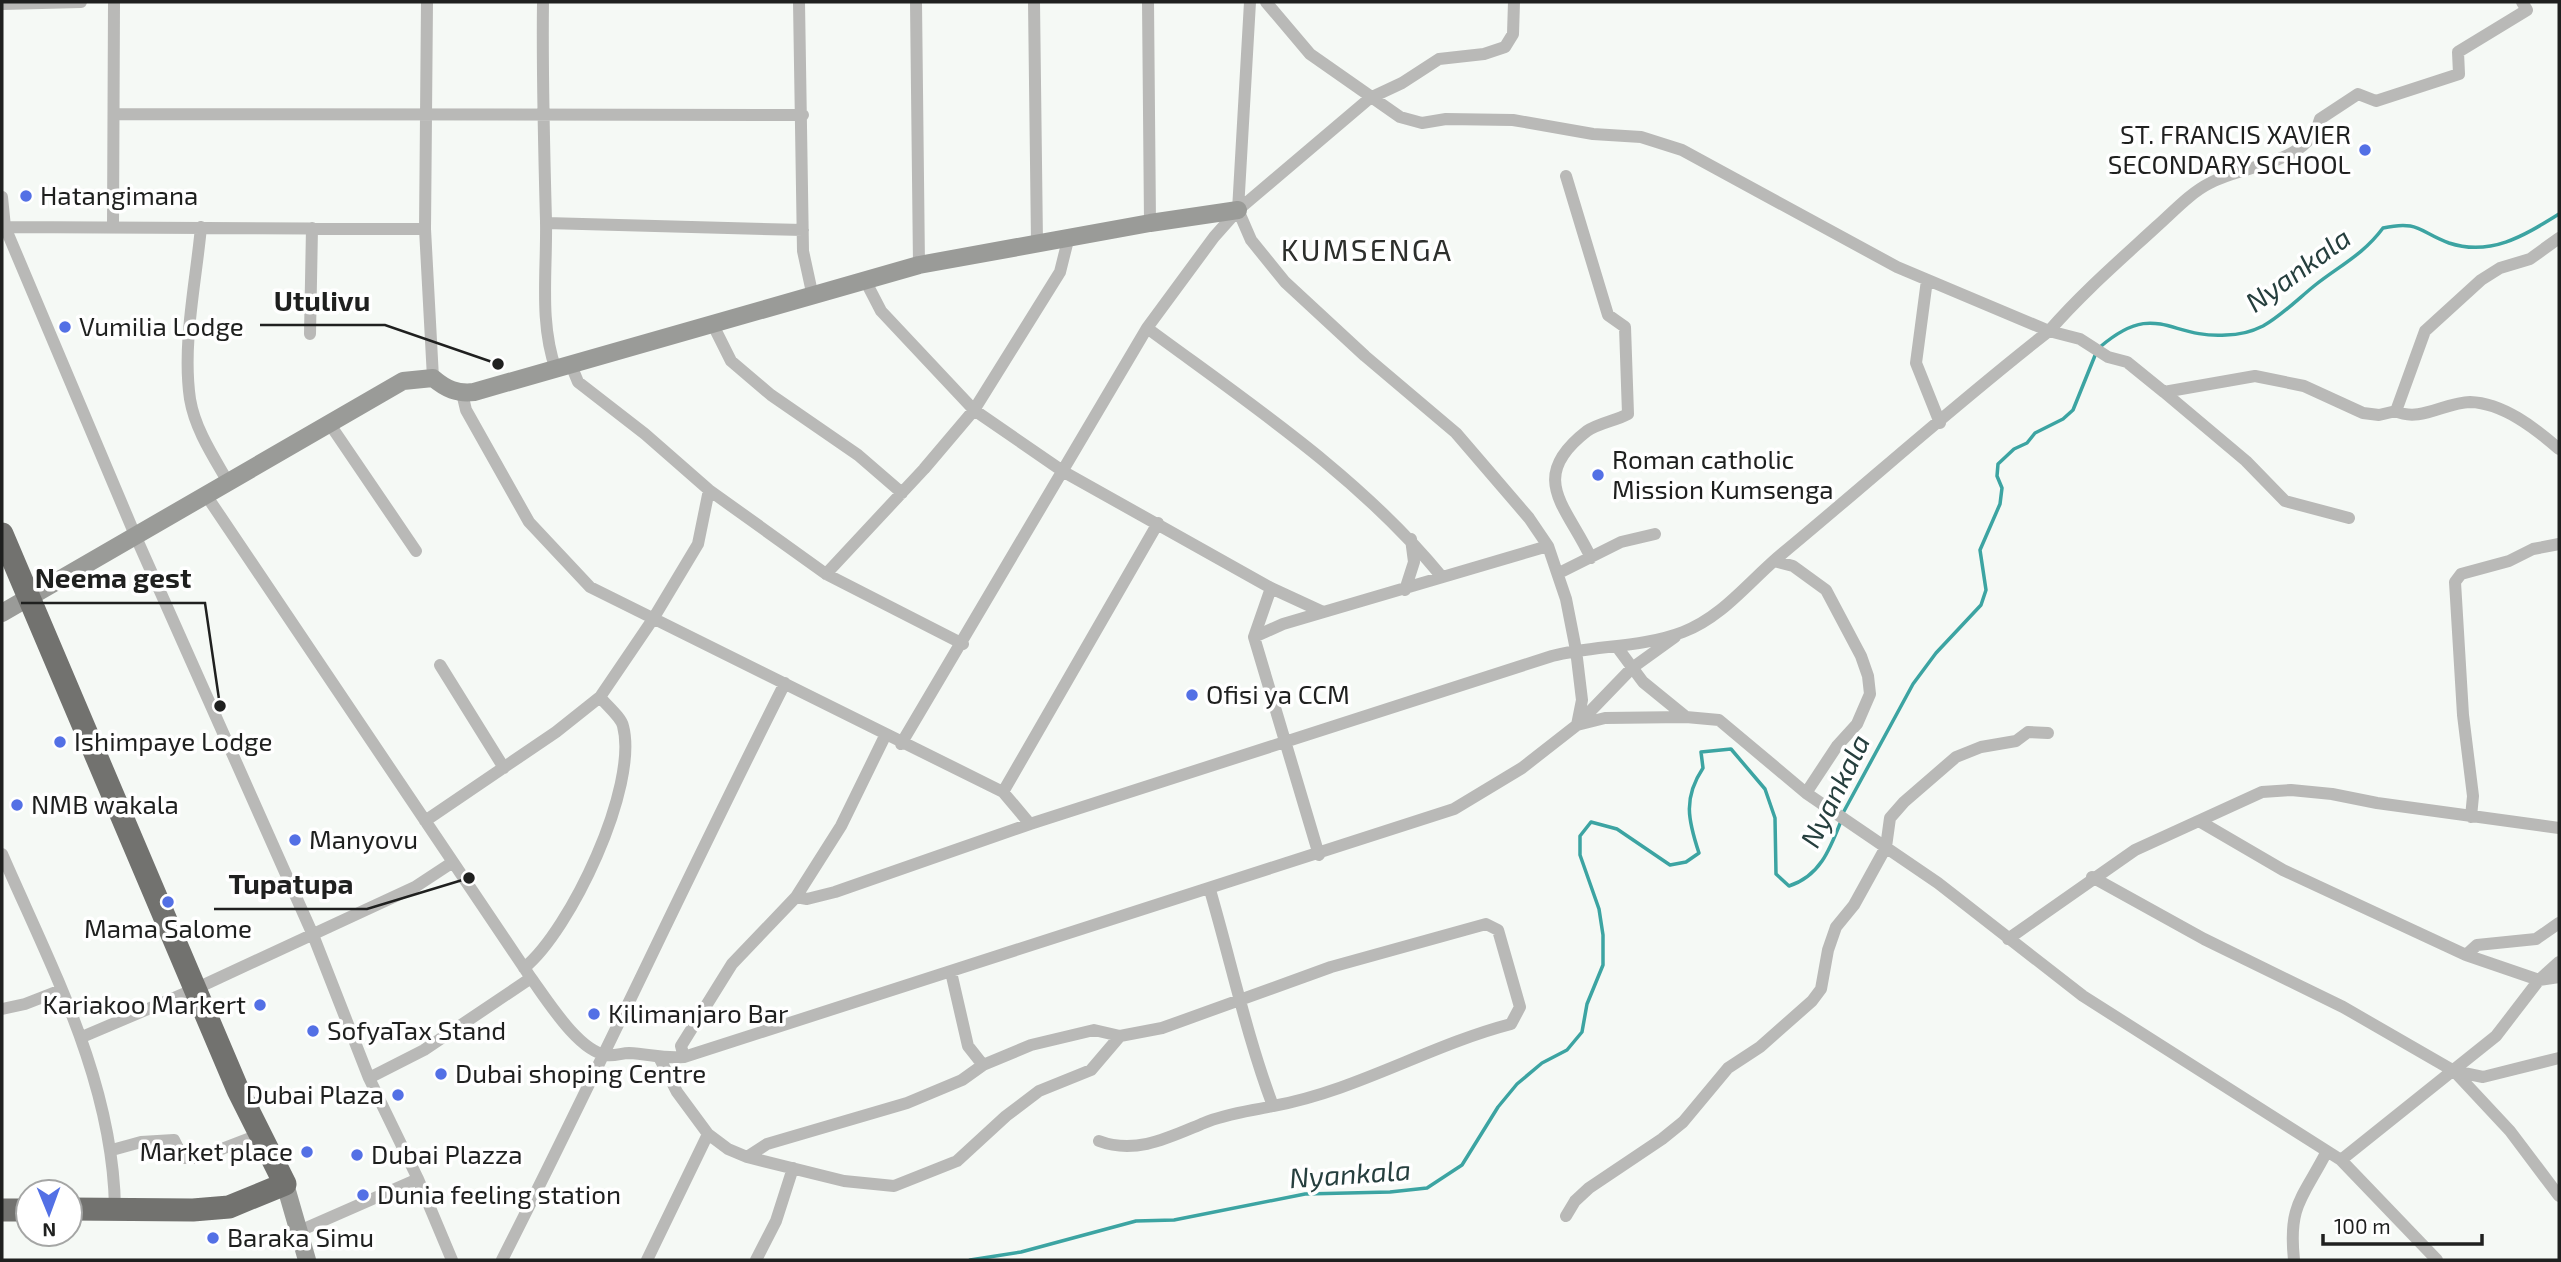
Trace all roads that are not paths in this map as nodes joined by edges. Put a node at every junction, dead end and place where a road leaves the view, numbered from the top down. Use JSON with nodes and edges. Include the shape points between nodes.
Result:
{"nodes":[{"id":1,"x":81,"y":2,"type":"edge"},
{"id":2,"x":114,"y":2,"type":"edge"},
{"id":3,"x":427,"y":2,"type":"edge"},
{"id":4,"x":543,"y":2,"type":"edge"},
{"id":5,"x":799,"y":2,"type":"edge"},
{"id":6,"x":916,"y":2,"type":"edge"},
{"id":7,"x":1034,"y":2,"type":"edge"},
{"id":8,"x":1148,"y":2,"type":"edge"},
{"id":9,"x":1250,"y":2,"type":"edge"},
{"id":10,"x":1266,"y":2,"type":"edge"},
{"id":11,"x":1514,"y":2,"type":"edge"},
{"id":12,"x":2522,"y":2,"type":"edge"},
{"id":13,"x":2,"y":3,"type":"edge"},
{"id":14,"x":2,"y":15,"type":"edge"},
{"id":15,"x":1370,"y":98,"type":"junction"},
{"id":16,"x":114,"y":114,"type":"junction"},
{"id":17,"x":425,"y":115,"type":"junction"},
{"id":18,"x":541,"y":115,"type":"junction"},
{"id":19,"x":803,"y":115,"type":"junction"},
{"id":20,"x":1566,"y":176,"type":"dead end"},
{"id":21,"x":2,"y":197,"type":"edge"},
{"id":22,"x":1238,"y":210,"type":"junction"},
{"id":23,"x":1150,"y":222,"type":"junction"},
{"id":24,"x":546,"y":223,"type":"junction"},
{"id":25,"x":113,"y":226,"type":"junction"},
{"id":26,"x":4,"y":227,"type":"edge"},
{"id":27,"x":201,"y":227,"type":"junction"},
{"id":28,"x":312,"y":228,"type":"junction"},
{"id":29,"x":425,"y":229,"type":"junction"},
{"id":30,"x":803,"y":230,"type":"junction"},
{"id":31,"x":2559,"y":238,"type":"edge"},
{"id":32,"x":1068,"y":240,"type":"junction"},
{"id":33,"x":1037,"y":243,"type":"junction"},
{"id":34,"x":919,"y":265,"type":"junction"},
{"id":35,"x":1927,"y":280,"type":"junction"},
{"id":36,"x":866,"y":282,"type":"junction"},
{"id":37,"x":813,"y":297,"type":"junction"},
{"id":38,"x":713,"y":325,"type":"junction"},
{"id":39,"x":1147,"y":328,"type":"junction"},
{"id":40,"x":2049,"y":331,"type":"junction"},
{"id":41,"x":310,"y":334,"type":"dead end"},
{"id":42,"x":564,"y":367,"type":"junction"},
{"id":43,"x":433,"y":378,"type":"junction"},
{"id":44,"x":2164,"y":391,"type":"junction"},
{"id":45,"x":462,"y":393,"type":"junction"},
{"id":46,"x":974,"y":410,"type":"junction"},
{"id":47,"x":2396,"y":411,"type":"junction"},
{"id":48,"x":330,"y":423,"type":"junction"},
{"id":49,"x":1940,"y":423,"type":"junction"},
{"id":50,"x":2559,"y":449,"type":"edge"},
{"id":51,"x":1064,"y":471,"type":"junction"},
{"id":52,"x":228,"y":482,"type":"junction"},
{"id":53,"x":709,"y":490,"type":"junction"},
{"id":54,"x":902,"y":493,"type":"junction"},
{"id":55,"x":206,"y":495,"type":"junction"},
{"id":56,"x":2349,"y":517,"type":"dead end"},
{"id":57,"x":1158,"y":523,"type":"junction"},
{"id":58,"x":2,"y":534,"type":"edge"},
{"id":59,"x":1655,"y":534,"type":"dead end"},
{"id":60,"x":135,"y":535,"type":"junction"},
{"id":61,"x":1411,"y":539,"type":"junction"},
{"id":62,"x":2559,"y":544,"type":"edge"},
{"id":63,"x":1548,"y":546,"type":"junction"},
{"id":64,"x":416,"y":551,"type":"dead end"},
{"id":65,"x":1591,"y":558,"type":"junction"},
{"id":66,"x":1774,"y":561,"type":"junction"},
{"id":67,"x":1559,"y":573,"type":"junction"},
{"id":68,"x":826,"y":575,"type":"junction"},
{"id":69,"x":1442,"y":577,"type":"junction"},
{"id":70,"x":1271,"y":588,"type":"junction"},
{"id":71,"x":1405,"y":590,"type":"junction"},
{"id":72,"x":29,"y":597,"type":"junction"},
{"id":73,"x":1323,"y":612,"type":"junction"},
{"id":74,"x":2,"y":614,"type":"edge"},
{"id":75,"x":653,"y":619,"type":"junction"},
{"id":76,"x":1683,"y":632,"type":"junction"},
{"id":77,"x":1254,"y":637,"type":"junction"},
{"id":78,"x":963,"y":644,"type":"junction"},
{"id":79,"x":1617,"y":647,"type":"junction"},
{"id":80,"x":1576,"y":650,"type":"junction"},
{"id":81,"x":440,"y":665,"type":"dead end"},
{"id":82,"x":1632,"y":668,"type":"junction"},
{"id":83,"x":785,"y":683,"type":"junction"},
{"id":84,"x":600,"y":697,"type":"junction"},
{"id":85,"x":1686,"y":718,"type":"junction"},
{"id":86,"x":1577,"y":725,"type":"junction"},
{"id":87,"x":2048,"y":733,"type":"dead end"},
{"id":88,"x":885,"y":736,"type":"junction"},
{"id":89,"x":901,"y":744,"type":"junction"},
{"id":90,"x":1285,"y":744,"type":"junction"},
{"id":91,"x":504,"y":768,"type":"junction"},
{"id":92,"x":1003,"y":792,"type":"junction"},
{"id":93,"x":1806,"y":793,"type":"junction"},
{"id":94,"x":2471,"y":817,"type":"junction"},
{"id":95,"x":425,"y":821,"type":"junction"},
{"id":96,"x":2199,"y":821,"type":"junction"},
{"id":97,"x":1030,"y":824,"type":"junction"},
{"id":98,"x":2559,"y":828,"type":"edge"},
{"id":99,"x":1886,"y":846,"type":"junction"},
{"id":100,"x":2,"y":853,"type":"edge"},
{"id":101,"x":1319,"y":855,"type":"junction"},
{"id":102,"x":453,"y":862,"type":"junction"},
{"id":103,"x":2092,"y":877,"type":"junction"},
{"id":104,"x":1210,"y":890,"type":"junction"},
{"id":105,"x":796,"y":897,"type":"junction"},
{"id":106,"x":2559,"y":923,"type":"edge"},
{"id":107,"x":313,"y":935,"type":"junction"},
{"id":108,"x":2008,"y":939,"type":"junction"},
{"id":109,"x":2466,"y":955,"type":"junction"},
{"id":110,"x":2559,"y":962,"type":"edge"},
{"id":111,"x":951,"y":972,"type":"junction"},
{"id":112,"x":527,"y":973,"type":"junction"},
{"id":113,"x":2559,"y":977,"type":"edge"},
{"id":114,"x":2539,"y":980,"type":"junction"},
{"id":115,"x":195,"y":989,"type":"junction"},
{"id":116,"x":61,"y":990,"type":"junction"},
{"id":117,"x":1240,"y":999,"type":"junction"},
{"id":118,"x":2,"y":1009,"type":"edge"},
{"id":119,"x":1120,"y":1036,"type":"junction"},
{"id":120,"x":82,"y":1037,"type":"junction"},
{"id":121,"x":606,"y":1056,"type":"junction"},
{"id":122,"x":684,"y":1057,"type":"junction"},
{"id":123,"x":2559,"y":1058,"type":"edge"},
{"id":124,"x":660,"y":1059,"type":"junction"},
{"id":125,"x":983,"y":1065,"type":"junction"},
{"id":126,"x":2454,"y":1071,"type":"junction"},
{"id":127,"x":369,"y":1078,"type":"junction"},
{"id":128,"x":1273,"y":1107,"type":"junction"},
{"id":129,"x":708,"y":1134,"type":"junction"},
{"id":130,"x":258,"y":1135,"type":"junction"},
{"id":131,"x":1099,"y":1141,"type":"dead end"},
{"id":132,"x":112,"y":1150,"type":"junction"},
{"id":133,"x":2327,"y":1151,"type":"junction"},
{"id":134,"x":747,"y":1157,"type":"junction"},
{"id":135,"x":2341,"y":1160,"type":"junction"},
{"id":136,"x":793,"y":1168,"type":"junction"},
{"id":137,"x":418,"y":1178,"type":"junction"},
{"id":138,"x":285,"y":1184,"type":"junction"},
{"id":139,"x":2559,"y":1196,"type":"edge"},
{"id":140,"x":115,"y":1208,"type":"junction"},
{"id":141,"x":84,"y":1209,"type":"edge"},
{"id":142,"x":1566,"y":1216,"type":"dead end"},
{"id":143,"x":297,"y":1232,"type":"junction"},
{"id":144,"x":307,"y":1260,"type":"edge"},
{"id":145,"x":452,"y":1260,"type":"edge"},
{"id":146,"x":502,"y":1260,"type":"edge"},
{"id":147,"x":647,"y":1260,"type":"edge"},
{"id":148,"x":756,"y":1260,"type":"edge"},
{"id":149,"x":2294,"y":1260,"type":"edge"},
{"id":150,"x":2437,"y":1260,"type":"edge"}],
"edges":[{"from":1,"to":13,"type":"street"},
{"from":2,"to":16,"type":"street"},
{"from":3,"to":17,"type":"street"},
{"from":4,"to":18,"type":"street"},
{"from":5,"to":19,"type":"street"},
{"from":6,"to":34,"type":"street"},
{"from":7,"to":33,"type":"street"},
{"from":8,"to":23,"type":"street"},
{"from":9,"to":22,"type":"street"},
{"from":10,"to":15,"type":"street","via":[[1310,54]]},
{"from":11,"to":15,"type":"street","via":[[1513,34],[1505,47],[1439,60]]},
{"from":12,"to":40,"type":"street","via":[[2527,10],[2458,52],[2459,74],[2376,101],[2358,93],[2320,118],[2308,141],[2267,165],[2209,183],[2076,299]]},
{"from":13,"to":14,"type":"street"},
{"from":15,"to":22,"type":"street"},
{"from":15,"to":35,"type":"street","via":[[1400,117],[1422,123],[1446,118],[1513,120],[1594,134],[1641,136],[1682,150]]},
{"from":16,"to":17,"type":"street"},
{"from":16,"to":25,"type":"street"},
{"from":17,"to":18,"type":"street"},
{"from":17,"to":29,"type":"street"},
{"from":18,"to":19,"type":"street"},
{"from":18,"to":24,"type":"street"},
{"from":19,"to":30,"type":"street"},
{"from":20,"to":65,"type":"street","via":[[1608,315],[1625,327],[1628,414],[1588,430],[1561,457],[1554,475],[1556,496]]},
{"from":21,"to":26,"type":"street"},
{"from":22,"to":23,"type":"street"},
{"from":22,"to":39,"type":"street","via":[[1188,269]]},
{"from":22,"to":63,"type":"street","via":[[1251,240],[1285,282],[1456,433]]},
{"from":23,"to":32,"type":"street"},
{"from":24,"to":30,"type":"street"},
{"from":24,"to":42,"type":"street","via":[[546,342]]},
{"from":25,"to":26,"type":"street"},
{"from":25,"to":27,"type":"street"},
{"from":26,"to":60,"type":"street"},
{"from":27,"to":28,"type":"street"},
{"from":27,"to":52,"type":"street","via":[[189,354],[190,400],[202,438]]},
{"from":28,"to":29,"type":"street"},
{"from":28,"to":41,"type":"street"},
{"from":29,"to":43,"type":"street"},
{"from":30,"to":37,"type":"street"},
{"from":31,"to":47,"type":"street","via":[[2530,259],[2500,268],[2481,280],[2425,331]]},
{"from":32,"to":33,"type":"street"},
{"from":32,"to":46,"type":"street","via":[[1060,272]]},
{"from":33,"to":34,"type":"street"},
{"from":34,"to":36,"type":"street"},
{"from":35,"to":40,"type":"street"},
{"from":35,"to":49,"type":"street","via":[[1916,363]]},
{"from":36,"to":37,"type":"street"},
{"from":36,"to":46,"type":"street","via":[[881,311]]},
{"from":37,"to":38,"type":"street"},
{"from":38,"to":42,"type":"street"},
{"from":38,"to":54,"type":"street","via":[[731,361]]},
{"from":39,"to":51,"type":"street"},
{"from":39,"to":61,"type":"street","via":[[1316,454]]},
{"from":40,"to":44,"type":"street","via":[[2080,339],[2108,357],[2127,362]]},
{"from":40,"to":49,"type":"street"},
{"from":42,"to":45,"type":"street"},
{"from":42,"to":53,"type":"street"},
{"from":43,"to":45,"type":"street","via":[[444,388]]},
{"from":43,"to":48,"type":"street","via":[[403,381]]},
{"from":44,"to":47,"type":"street","via":[[2255,376],[2304,386],[2363,413]]},
{"from":44,"to":56,"type":"street","via":[[2285,501]]},
{"from":45,"to":75,"type":"street","via":[[466,410],[529,522],[590,587]]},
{"from":46,"to":51,"type":"street"},
{"from":46,"to":54,"type":"street"},
{"from":47,"to":50,"type":"street","via":[[2416,414],[2469,402],[2496,406]]},
{"from":48,"to":52,"type":"street"},
{"from":48,"to":64,"type":"street"},
{"from":49,"to":66,"type":"street"},
{"from":51,"to":57,"type":"street"},
{"from":51,"to":78,"type":"street"},
{"from":52,"to":55,"type":"street"},
{"from":53,"to":68,"type":"street"},
{"from":53,"to":75,"type":"street","via":[[698,544]]},
{"from":54,"to":68,"type":"street"},
{"from":55,"to":60,"type":"street"},
{"from":55,"to":95,"type":"street"},
{"from":57,"to":70,"type":"street"},
{"from":57,"to":92,"type":"street"},
{"from":58,"to":72,"type":"highway"},
{"from":59,"to":65,"type":"street","via":[[1621,542]]},
{"from":60,"to":72,"type":"street"},
{"from":60,"to":107,"type":"street"},
{"from":61,"to":69,"type":"street"},
{"from":61,"to":71,"type":"street","via":[[1414,562]]},
{"from":62,"to":94,"type":"street","via":[[2461,574],[2455,582]]},
{"from":63,"to":67,"type":"street"},
{"from":63,"to":69,"type":"street"},
{"from":65,"to":67,"type":"street"},
{"from":66,"to":76,"type":"street","via":[[1718,613]]},
{"from":66,"to":93,"type":"street","via":[[1793,566],[1826,590],[1868,676],[1870,694],[1857,724],[1836,746]]},
{"from":67,"to":80,"type":"street"},
{"from":68,"to":78,"type":"street"},
{"from":69,"to":71,"type":"street"},
{"from":70,"to":73,"type":"street"},
{"from":70,"to":77,"type":"street"},
{"from":71,"to":73,"type":"street"},
{"from":72,"to":74,"type":"street"},
{"from":72,"to":115,"type":"highway"},
{"from":73,"to":77,"type":"street"},
{"from":75,"to":83,"type":"street"},
{"from":75,"to":84,"type":"street"},
{"from":76,"to":79,"type":"street"},
{"from":76,"to":82,"type":"street"},
{"from":77,"to":90,"type":"street"},
{"from":78,"to":89,"type":"street"},
{"from":79,"to":80,"type":"street"},
{"from":79,"to":82,"type":"street"},
{"from":80,"to":86,"type":"street","via":[[1583,700]]},
{"from":80,"to":90,"type":"street"},
{"from":81,"to":91,"type":"street"},
{"from":82,"to":85,"type":"street"},
{"from":82,"to":86,"type":"street"},
{"from":83,"to":88,"type":"street"},
{"from":83,"to":121,"type":"street","via":[[692,868]]},
{"from":84,"to":91,"type":"street"},
{"from":84,"to":112,"type":"street","via":[[623,725],[624,770],[597,861]]},
{"from":85,"to":86,"type":"street","via":[[1605,718]]},
{"from":85,"to":93,"type":"street","via":[[1719,720]]},
{"from":86,"to":101,"type":"street","via":[[1522,768],[1454,809]]},
{"from":87,"to":99,"type":"street","via":[[2028,733],[1956,757],[1890,818]]},
{"from":88,"to":89,"type":"street"},
{"from":88,"to":105,"type":"street","via":[[841,826]]},
{"from":89,"to":92,"type":"street"},
{"from":90,"to":97,"type":"street"},
{"from":90,"to":101,"type":"street"},
{"from":91,"to":95,"type":"street"},
{"from":92,"to":97,"type":"street"},
{"from":93,"to":99,"type":"street"},
{"from":94,"to":96,"type":"street","via":[[2291,790],[2262,792]]},
{"from":94,"to":98,"type":"street"},
{"from":95,"to":102,"type":"street"},
{"from":96,"to":103,"type":"street","via":[[2135,850]]},
{"from":96,"to":109,"type":"street","via":[[2283,870]]},
{"from":97,"to":105,"type":"street","via":[[835,892]]},
{"from":99,"to":108,"type":"street"},
{"from":99,"to":142,"type":"street","via":[[1836,928],[1821,989],[1812,1002],[1728,1068],[1672,1131],[1575,1200]]},
{"from":100,"to":116,"type":"street"},
{"from":101,"to":104,"type":"street"},
{"from":102,"to":107,"type":"street","via":[[415,887]]},
{"from":102,"to":112,"type":"street"},
{"from":103,"to":108,"type":"street"},
{"from":103,"to":126,"type":"street","via":[[2204,939],[2343,1007]]},
{"from":104,"to":111,"type":"street"},
{"from":104,"to":117,"type":"street"},
{"from":105,"to":122,"type":"street","via":[[732,964],[681,1046]]},
{"from":106,"to":109,"type":"street","via":[[2536,939],[2477,945]]},
{"from":107,"to":115,"type":"street"},
{"from":107,"to":127,"type":"street"},
{"from":108,"to":133,"type":"street","via":[[2083,996]]},
{"from":109,"to":114,"type":"street"},
{"from":110,"to":114,"type":"street"},
{"from":111,"to":122,"type":"street"},
{"from":111,"to":125,"type":"street","via":[[968,1046]]},
{"from":112,"to":121,"type":"street","via":[[583,1043]]},
{"from":112,"to":127,"type":"street","via":[[424,1050]]},
{"from":113,"to":114,"type":"street"},
{"from":114,"to":126,"type":"street","via":[[2496,1036]]},
{"from":115,"to":120,"type":"street"},
{"from":115,"to":130,"type":"highway"},
{"from":116,"to":118,"type":"street"},
{"from":116,"to":120,"type":"street"},
{"from":117,"to":119,"type":"street","via":[[1171,1025]]},
{"from":117,"to":128,"type":"street"},
{"from":117,"to":128,"type":"street","via":[[1331,967],[1486,925],[1498,930],[1520,1007],[1511,1024],[1376,1075]]},
{"from":119,"to":125,"type":"street","via":[[1094,1030],[1073,1033]]},
{"from":119,"to":136,"type":"street","via":[[1091,1070],[1039,1091],[957,1161],[926,1174],[894,1186],[844,1181]]},
{"from":120,"to":132,"type":"street"},
{"from":121,"to":124,"type":"street","via":[[631,1053]]},
{"from":121,"to":146,"type":"street"},
{"from":122,"to":124,"type":"street"},
{"from":123,"to":126,"type":"street","via":[[2483,1077]]},
{"from":124,"to":129,"type":"street"},
{"from":125,"to":134,"type":"street","via":[[962,1080],[908,1103],[767,1144]]},
{"from":126,"to":135,"type":"street"},
{"from":126,"to":139,"type":"street","via":[[2510,1132]]},
{"from":127,"to":137,"type":"street"},
{"from":128,"to":131,"type":"street","via":[[1221,1118],[1137,1146],[1125,1148]]},
{"from":129,"to":134,"type":"street"},
{"from":129,"to":147,"type":"street"},
{"from":130,"to":132,"type":"street","via":[[198,1158],[183,1158],[174,1140]]},
{"from":130,"to":138,"type":"highway"},
{"from":132,"to":140,"type":"street"},
{"from":133,"to":135,"type":"street"},
{"from":133,"to":149,"type":"street","via":[[2296,1206],[2290,1235]]},
{"from":134,"to":136,"type":"street"},
{"from":135,"to":150,"type":"street"},
{"from":136,"to":148,"type":"street","via":[[776,1222]]},
{"from":137,"to":143,"type":"street"},
{"from":137,"to":145,"type":"street"},
{"from":138,"to":140,"type":"highway","via":[[229,1206]]},
{"from":138,"to":143,"type":"street"},
{"from":140,"to":141,"type":"highway"},
{"from":143,"to":144,"type":"street"}]}
